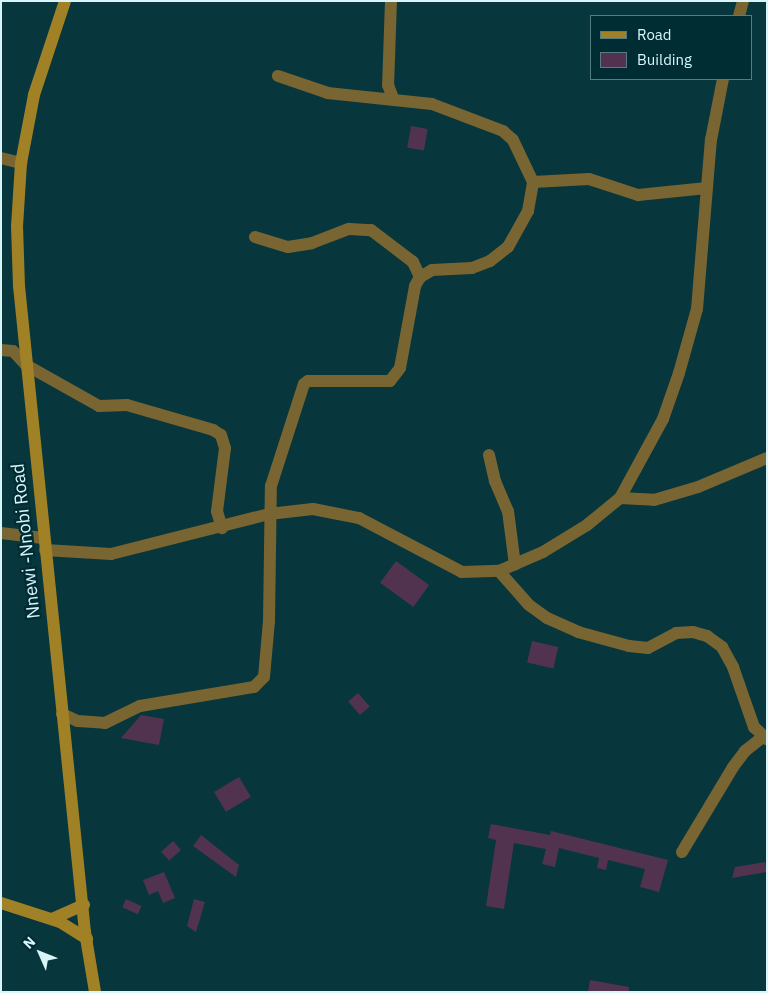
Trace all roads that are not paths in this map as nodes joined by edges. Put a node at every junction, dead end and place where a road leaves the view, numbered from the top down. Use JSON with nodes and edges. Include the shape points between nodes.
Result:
{"nodes":[{"id":1,"x":65,"y":1,"type":"edge"},
{"id":2,"x":390,"y":1,"type":"edge"},
{"id":3,"x":743,"y":1,"type":"edge"},
{"id":4,"x":739,"y":15,"type":"edge"},
{"id":5,"x":278,"y":76,"type":"dead end"},
{"id":6,"x":723,"y":80,"type":"edge"},
{"id":7,"x":393,"y":98,"type":"junction"},
{"id":8,"x":1,"y":158,"type":"edge"},
{"id":9,"x":21,"y":163,"type":"junction"},
{"id":10,"x":533,"y":182,"type":"junction"},
{"id":11,"x":707,"y":188,"type":"junction"},
{"id":12,"x":255,"y":238,"type":"dead end"},
{"id":13,"x":420,"y":277,"type":"junction"},
{"id":14,"x":1,"y":350,"type":"edge"},
{"id":15,"x":26,"y":365,"type":"junction"},
{"id":16,"x":489,"y":455,"type":"dead end"},
{"id":17,"x":767,"y":458,"type":"edge"},
{"id":18,"x":620,"y":498,"type":"junction"},
{"id":19,"x":269,"y":514,"type":"junction"},
{"id":20,"x":222,"y":528,"type":"junction"},
{"id":21,"x":1,"y":533,"type":"edge"},
{"id":22,"x":44,"y":544,"type":"junction"},
{"id":23,"x":515,"y":565,"type":"junction"},
{"id":24,"x":499,"y":571,"type":"junction"},
{"id":25,"x":62,"y":714,"type":"junction"},
{"id":26,"x":765,"y":738,"type":"edge"},
{"id":27,"x":682,"y":852,"type":"dead end"},
{"id":28,"x":1,"y":903,"type":"edge"},
{"id":29,"x":84,"y":905,"type":"junction"},
{"id":30,"x":52,"y":919,"type":"junction"},
{"id":31,"x":87,"y":939,"type":"junction"},
{"id":32,"x":95,"y":992,"type":"edge"}],
"edges":[{"from":1,"to":9,"type":"main road","name":"Nnewi -Nnobi Road","via":[[34,95]]},
{"from":2,"to":7,"type":"street","via":[[388,86]]},
{"from":3,"to":4,"type":"street"},
{"from":5,"to":7,"type":"street","via":[[328,92]]},
{"from":6,"to":11,"type":"street","via":[[711,140]]},
{"from":7,"to":10,"type":"street","via":[[432,104],[503,131],[513,140]]},
{"from":8,"to":9,"type":"street"},
{"from":9,"to":15,"type":"main road","name":"Nnewi -Nnobi Road","via":[[17,226]]},
{"from":10,"to":11,"type":"street","via":[[589,179],[638,195]]},
{"from":10,"to":13,"type":"street","via":[[528,211],[508,247],[490,261],[472,268],[432,270]]},
{"from":11,"to":18,"type":"street","via":[[697,308],[680,373],[663,419]]},
{"from":12,"to":13,"type":"street","via":[[288,247],[312,243],[350,229],[371,230],[413,262]]},
{"from":13,"to":19,"type":"street","via":[[396,376],[381,383],[308,381],[304,384],[271,486]]},
{"from":14,"to":15,"type":"street","via":[[13,351]]},
{"from":15,"to":20,"type":"street","via":[[99,406],[127,406],[222,435],[225,448],[217,511]]},
{"from":15,"to":22,"type":"main road","name":"Nnewi -Nnobi Road"},
{"from":16,"to":23,"type":"street","via":[[494,481],[508,511]]},
{"from":17,"to":18,"type":"street","via":[[698,487],[654,500]]},
{"from":18,"to":23,"type":"street","via":[[586,525]]},
{"from":19,"to":20,"type":"street"},
{"from":19,"to":24,"type":"street","via":[[313,509],[360,518],[462,572]]},
{"from":19,"to":25,"type":"street","via":[[269,621],[264,677],[254,687],[140,706],[105,723],[78,722]]},
{"from":20,"to":22,"type":"street","via":[[111,554]]},
{"from":21,"to":22,"type":"street"},
{"from":22,"to":25,"type":"main road","name":"Nnewi -Nnobi Road"},
{"from":23,"to":24,"type":"street"},
{"from":24,"to":26,"type":"street","via":[[529,605],[547,618],[578,632],[648,648],[676,633],[693,632],[707,636],[722,647],[733,667],[754,727]]},
{"from":25,"to":29,"type":"main road","name":"Nnewi -Nnobi Road"},
{"from":26,"to":27,"type":"street","via":[[745,751],[733,767]]},
{"from":28,"to":30,"type":"main road"},
{"from":29,"to":30,"type":"main road"},
{"from":29,"to":31,"type":"main road","name":"Nnewi -Nnobi Road"},
{"from":30,"to":31,"type":"main road"},
{"from":31,"to":32,"type":"main road","name":"Nnewi -Nnobi Road"}]}
